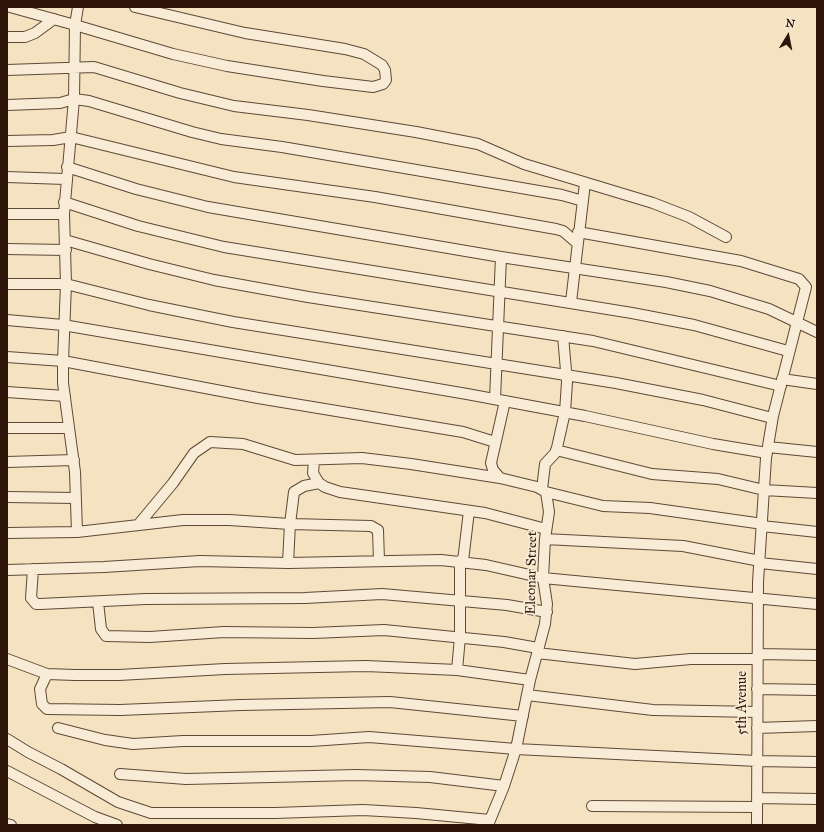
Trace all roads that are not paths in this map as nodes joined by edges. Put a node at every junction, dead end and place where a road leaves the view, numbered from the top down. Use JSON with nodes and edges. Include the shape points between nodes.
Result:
{"nodes":[{"id":1,"x":10,"y":7,"type":"edge"},
{"id":2,"x":78,"y":7,"type":"edge"},
{"id":3,"x":135,"y":7,"type":"edge"},
{"id":4,"x":54,"y":20,"type":"junction"},
{"id":5,"x":75,"y":25,"type":"junction"},
{"id":6,"x":7,"y":37,"type":"edge"},
{"id":7,"x":74,"y":69,"type":"junction"},
{"id":8,"x":7,"y":70,"type":"edge"},
{"id":9,"x":74,"y":99,"type":"junction"},
{"id":10,"x":7,"y":105,"type":"edge"},
{"id":11,"x":71,"y":137,"type":"junction"},
{"id":12,"x":7,"y":141,"type":"edge"},
{"id":13,"x":67,"y":167,"type":"junction"},
{"id":14,"x":7,"y":178,"type":"edge"},
{"id":15,"x":65,"y":179,"type":"junction"},
{"id":16,"x":585,"y":184,"type":"junction"},
{"id":17,"x":583,"y":201,"type":"junction"},
{"id":18,"x":64,"y":202,"type":"junction"},
{"id":19,"x":7,"y":214,"type":"edge"},
{"id":20,"x":64,"y":214,"type":"junction"},
{"id":21,"x":578,"y":232,"type":"junction"},
{"id":22,"x":726,"y":237,"type":"dead end"},
{"id":23,"x":577,"y":243,"type":"junction"},
{"id":24,"x":66,"y":245,"type":"junction"},
{"id":25,"x":7,"y":249,"type":"edge"},
{"id":26,"x":501,"y":257,"type":"junction"},
{"id":27,"x":575,"y":268,"type":"junction"},
{"id":28,"x":7,"y":284,"type":"edge"},
{"id":29,"x":66,"y":284,"type":"junction"},
{"id":30,"x":500,"y":291,"type":"junction"},
{"id":31,"x":571,"y":302,"type":"junction"},
{"id":32,"x":7,"y":320,"type":"edge"},
{"id":33,"x":796,"y":322,"type":"junction"},
{"id":34,"x":64,"y":325,"type":"junction"},
{"id":35,"x":498,"y":327,"type":"junction"},
{"id":36,"x":817,"y":332,"type":"edge"},
{"id":37,"x":563,"y":336,"type":"junction"},
{"id":38,"x":788,"y":351,"type":"junction"},
{"id":39,"x":7,"y":357,"type":"edge"},
{"id":40,"x":63,"y":361,"type":"junction"},
{"id":41,"x":497,"y":364,"type":"junction"},
{"id":42,"x":566,"y":375,"type":"junction"},
{"id":43,"x":781,"y":382,"type":"junction"},
{"id":44,"x":817,"y":384,"type":"edge"},
{"id":45,"x":7,"y":392,"type":"edge"},
{"id":46,"x":65,"y":396,"type":"junction"},
{"id":47,"x":500,"y":400,"type":"junction"},
{"id":48,"x":565,"y":412,"type":"junction"},
{"id":49,"x":772,"y":418,"type":"junction"},
{"id":50,"x":7,"y":428,"type":"edge"},
{"id":51,"x":69,"y":428,"type":"junction"},
{"id":52,"x":495,"y":442,"type":"junction"},
{"id":53,"x":556,"y":450,"type":"junction"},
{"id":54,"x":767,"y":450,"type":"junction"},
{"id":55,"x":817,"y":452,"type":"edge"},
{"id":56,"x":74,"y":460,"type":"junction"},
{"id":57,"x":314,"y":461,"type":"junction"},
{"id":58,"x":7,"y":462,"type":"edge"},
{"id":59,"x":500,"y":478,"type":"junction"},
{"id":60,"x":319,"y":483,"type":"junction"},
{"id":61,"x":764,"y":490,"type":"junction"},
{"id":62,"x":544,"y":491,"type":"junction"},
{"id":63,"x":817,"y":493,"type":"edge"},
{"id":64,"x":7,"y":497,"type":"edge"},
{"id":65,"x":76,"y":498,"type":"junction"},
{"id":66,"x":469,"y":511,"type":"junction"},
{"id":67,"x":290,"y":524,"type":"junction"},
{"id":68,"x":138,"y":525,"type":"junction"},
{"id":69,"x":762,"y":525,"type":"junction"},
{"id":70,"x":546,"y":529,"type":"junction"},
{"id":71,"x":77,"y":532,"type":"junction"},
{"id":72,"x":817,"y":532,"type":"edge"},
{"id":73,"x":7,"y":534,"type":"edge"},
{"id":74,"x":545,"y":539,"type":"junction"},
{"id":75,"x":379,"y":560,"type":"junction"},
{"id":76,"x":462,"y":561,"type":"junction"},
{"id":77,"x":760,"y":562,"type":"junction"},
{"id":78,"x":288,"y":563,"type":"junction"},
{"id":79,"x":33,"y":569,"type":"junction"},
{"id":80,"x":7,"y":570,"type":"edge"},
{"id":81,"x":817,"y":570,"type":"edge"},
{"id":82,"x":544,"y":578,"type":"junction"},
{"id":83,"x":758,"y":599,"type":"junction"},
{"id":84,"x":461,"y":600,"type":"junction"},
{"id":85,"x":98,"y":602,"type":"junction"},
{"id":86,"x":817,"y":604,"type":"edge"},
{"id":87,"x":547,"y":612,"type":"junction"},
{"id":88,"x":460,"y":638,"type":"junction"},
{"id":89,"x":538,"y":651,"type":"junction"},
{"id":90,"x":817,"y":655,"type":"edge"},
{"id":91,"x":758,"y":656,"type":"junction"},
{"id":92,"x":7,"y":659,"type":"edge"},
{"id":93,"x":456,"y":670,"type":"junction"},
{"id":94,"x":47,"y":674,"type":"junction"},
{"id":95,"x":530,"y":680,"type":"junction"},
{"id":96,"x":757,"y":688,"type":"junction"},
{"id":97,"x":817,"y":690,"type":"edge"},
{"id":98,"x":527,"y":695,"type":"junction"},
{"id":99,"x":757,"y":712,"type":"junction"},
{"id":100,"x":523,"y":716,"type":"junction"},
{"id":101,"x":817,"y":726,"type":"edge"},
{"id":102,"x":58,"y":728,"type":"dead end"},
{"id":103,"x":757,"y":728,"type":"junction"},
{"id":104,"x":7,"y":739,"type":"edge"},
{"id":105,"x":516,"y":749,"type":"junction"},
{"id":106,"x":757,"y":761,"type":"junction"},
{"id":107,"x":817,"y":762,"type":"edge"},
{"id":108,"x":7,"y":771,"type":"edge"},
{"id":109,"x":120,"y":774,"type":"dead end"},
{"id":110,"x":504,"y":786,"type":"junction"},
{"id":111,"x":817,"y":799,"type":"edge"},
{"id":112,"x":757,"y":803,"type":"junction"},
{"id":113,"x":592,"y":806,"type":"dead end"},
{"id":114,"x":489,"y":823,"type":"edge"},
{"id":115,"x":7,"y":824,"type":"edge"},
{"id":116,"x":11,"y":825,"type":"edge"},
{"id":117,"x":117,"y":825,"type":"edge"},
{"id":118,"x":757,"y":825,"type":"edge"}],
"edges":[{"from":1,"to":4,"type":"street"},
{"from":2,"to":5,"type":"street"},
{"from":3,"to":5,"type":"street","via":[[245,33],[364,54],[382,65],[386,80],[379,86],[362,86],[227,66],[173,54]]},
{"from":4,"to":5,"type":"street"},
{"from":4,"to":6,"type":"street","via":[[25,37]]},
{"from":5,"to":7,"type":"street"},
{"from":7,"to":8,"type":"street"},
{"from":7,"to":9,"type":"street"},
{"from":7,"to":16,"type":"street","via":[[94,67],[108,70],[180,93],[234,106],[308,115],[471,142],[494,149],[524,164]]},
{"from":9,"to":10,"type":"street","via":[[60,103]]},
{"from":9,"to":11,"type":"street"},
{"from":9,"to":17,"type":"street","via":[[89,101],[221,139],[363,160]]},
{"from":11,"to":12,"type":"street"},
{"from":11,"to":13,"type":"street"},
{"from":11,"to":23,"type":"street","via":[[234,177],[375,197],[556,229]]},
{"from":13,"to":15,"type":"street"},
{"from":13,"to":26,"type":"street","via":[[208,207]]},
{"from":14,"to":15,"type":"street"},
{"from":15,"to":18,"type":"street"},
{"from":16,"to":17,"type":"street"},
{"from":16,"to":22,"type":"street","via":[[653,203],[689,217]]},
{"from":17,"to":21,"type":"street"},
{"from":18,"to":20,"type":"street"},
{"from":18,"to":30,"type":"street","via":[[138,226],[224,247]]},
{"from":19,"to":20,"type":"street"},
{"from":20,"to":24,"type":"street"},
{"from":21,"to":23,"type":"street"},
{"from":21,"to":33,"type":"street","name":"5th Avenue","via":[[741,261],[798,279],[806,287]]},
{"from":23,"to":27,"type":"street"},
{"from":24,"to":25,"type":"street"},
{"from":24,"to":29,"type":"street"},
{"from":24,"to":35,"type":"street","via":[[214,280]]},
{"from":26,"to":27,"type":"street"},
{"from":26,"to":30,"type":"street"},
{"from":27,"to":31,"type":"street"},
{"from":27,"to":33,"type":"street","via":[[710,290],[769,309]]},
{"from":28,"to":29,"type":"street"},
{"from":29,"to":34,"type":"street"},
{"from":29,"to":41,"type":"street","via":[[149,305],[233,322]]},
{"from":30,"to":31,"type":"street"},
{"from":30,"to":35,"type":"street"},
{"from":31,"to":38,"type":"street","via":[[694,325]]},
{"from":32,"to":34,"type":"street"},
{"from":33,"to":36,"type":"street"},
{"from":33,"to":38,"type":"street","name":"5th Avenue"},
{"from":34,"to":40,"type":"street"},
{"from":34,"to":47,"type":"street"},
{"from":35,"to":37,"type":"street"},
{"from":35,"to":41,"type":"street"},
{"from":37,"to":42,"type":"street"},
{"from":37,"to":43,"type":"street"},
{"from":38,"to":43,"type":"street","name":"5th Avenue"},
{"from":39,"to":40,"type":"street"},
{"from":40,"to":46,"type":"street"},
{"from":40,"to":52,"type":"street","via":[[295,405],[463,432]]},
{"from":41,"to":42,"type":"street"},
{"from":41,"to":47,"type":"street"},
{"from":42,"to":48,"type":"street"},
{"from":42,"to":49,"type":"street","via":[[703,400]]},
{"from":43,"to":44,"type":"street"},
{"from":43,"to":49,"type":"street","name":"5th Avenue"},
{"from":45,"to":46,"type":"street"},
{"from":46,"to":51,"type":"street"},
{"from":47,"to":48,"type":"street"},
{"from":47,"to":52,"type":"street"},
{"from":48,"to":53,"type":"street"},
{"from":48,"to":54,"type":"street","via":[[713,444]]},
{"from":49,"to":54,"type":"street","name":"5th Avenue"},
{"from":50,"to":51,"type":"street"},
{"from":51,"to":56,"type":"street"},
{"from":52,"to":59,"type":"street","via":[[491,463],[495,475]]},
{"from":53,"to":61,"type":"street","via":[[637,471],[677,477],[718,479]]},
{"from":53,"to":62,"type":"street","name":"Eleonar Street","via":[[545,464]]},
{"from":54,"to":55,"type":"street"},
{"from":54,"to":61,"type":"street","name":"5th Avenue"},
{"from":56,"to":58,"type":"street"},
{"from":56,"to":65,"type":"street"},
{"from":57,"to":59,"type":"street","via":[[357,458]]},
{"from":57,"to":60,"type":"street","via":[[313,473]]},
{"from":57,"to":68,"type":"street","via":[[295,460],[243,444],[210,442],[194,453]]},
{"from":59,"to":62,"type":"street"},
{"from":60,"to":66,"type":"street","via":[[354,495]]},
{"from":60,"to":67,"type":"street","via":[[304,486],[294,492]]},
{"from":61,"to":63,"type":"street"},
{"from":61,"to":69,"type":"street","name":"5th Avenue"},
{"from":62,"to":69,"type":"street","via":[[603,506],[650,508]]},
{"from":62,"to":70,"type":"street","name":"Eleonar Street","via":[[548,502]]},
{"from":64,"to":65,"type":"street"},
{"from":65,"to":71,"type":"street"},
{"from":66,"to":70,"type":"street"},
{"from":66,"to":76,"type":"street"},
{"from":67,"to":68,"type":"street","via":[[183,520]]},
{"from":67,"to":75,"type":"street","via":[[374,526],[378,530]]},
{"from":67,"to":78,"type":"street"},
{"from":68,"to":71,"type":"street"},
{"from":69,"to":72,"type":"street"},
{"from":69,"to":77,"type":"street","name":"5th Avenue"},
{"from":70,"to":74,"type":"street","name":"Eleonar Street"},
{"from":71,"to":73,"type":"street"},
{"from":74,"to":77,"type":"street","via":[[683,546]]},
{"from":74,"to":82,"type":"street","name":"Eleonar Street"},
{"from":75,"to":76,"type":"street"},
{"from":75,"to":78,"type":"street"},
{"from":76,"to":82,"type":"street"},
{"from":76,"to":84,"type":"street"},
{"from":77,"to":81,"type":"street"},
{"from":77,"to":83,"type":"street","name":"5th Avenue"},
{"from":78,"to":79,"type":"street","via":[[200,561]]},
{"from":79,"to":80,"type":"street"},
{"from":79,"to":85,"type":"street","via":[[30,598],[36,604]]},
{"from":82,"to":83,"type":"street"},
{"from":82,"to":87,"type":"street","name":"Eleonar Street"},
{"from":83,"to":86,"type":"street"},
{"from":83,"to":91,"type":"street","name":"5th Avenue"},
{"from":84,"to":85,"type":"street","via":[[382,594]]},
{"from":84,"to":87,"type":"street"},
{"from":84,"to":88,"type":"street"},
{"from":85,"to":88,"type":"street","via":[[101,629],[106,636],[384,630]]},
{"from":87,"to":89,"type":"street","name":"Eleonar Street"},
{"from":88,"to":89,"type":"street","via":[[504,642]]},
{"from":88,"to":93,"type":"street"},
{"from":89,"to":91,"type":"street","via":[[634,664]]},
{"from":89,"to":95,"type":"street","name":"Eleonar Street"},
{"from":90,"to":91,"type":"street"},
{"from":91,"to":96,"type":"street","name":"5th Avenue"},
{"from":92,"to":94,"type":"street"},
{"from":93,"to":94,"type":"street","via":[[366,666],[224,669],[119,675]]},
{"from":93,"to":95,"type":"street"},
{"from":94,"to":100,"type":"street","via":[[40,688],[42,704],[47,709],[120,710],[390,702]]},
{"from":95,"to":98,"type":"street","name":"Eleonar Street"},
{"from":96,"to":97,"type":"street"},
{"from":96,"to":99,"type":"street","name":"5th Avenue"},
{"from":98,"to":99,"type":"street","via":[[653,710]]},
{"from":98,"to":100,"type":"street","name":"Eleonar Street"},
{"from":99,"to":103,"type":"street","name":"5th Avenue"},
{"from":100,"to":105,"type":"street","name":"Eleonar Street"},
{"from":101,"to":103,"type":"street"},
{"from":102,"to":105,"type":"street","via":[[133,744],[369,737]]},
{"from":103,"to":106,"type":"street","name":"5th Avenue"},
{"from":104,"to":114,"type":"street","via":[[118,802],[152,813],[363,810],[416,813]]},
{"from":105,"to":106,"type":"street"},
{"from":105,"to":110,"type":"street","name":"Eleonar Street"},
{"from":106,"to":107,"type":"street"},
{"from":106,"to":112,"type":"street","name":"5th Avenue"},
{"from":108,"to":117,"type":"street","via":[[95,817]]},
{"from":109,"to":110,"type":"street","via":[[186,779],[356,775],[430,777]]},
{"from":110,"to":114,"type":"street","name":"Eleonar Street"},
{"from":111,"to":112,"type":"street"},
{"from":112,"to":113,"type":"street"},
{"from":112,"to":118,"type":"street","name":"5th Avenue"},
{"from":115,"to":116,"type":"street"}]}
